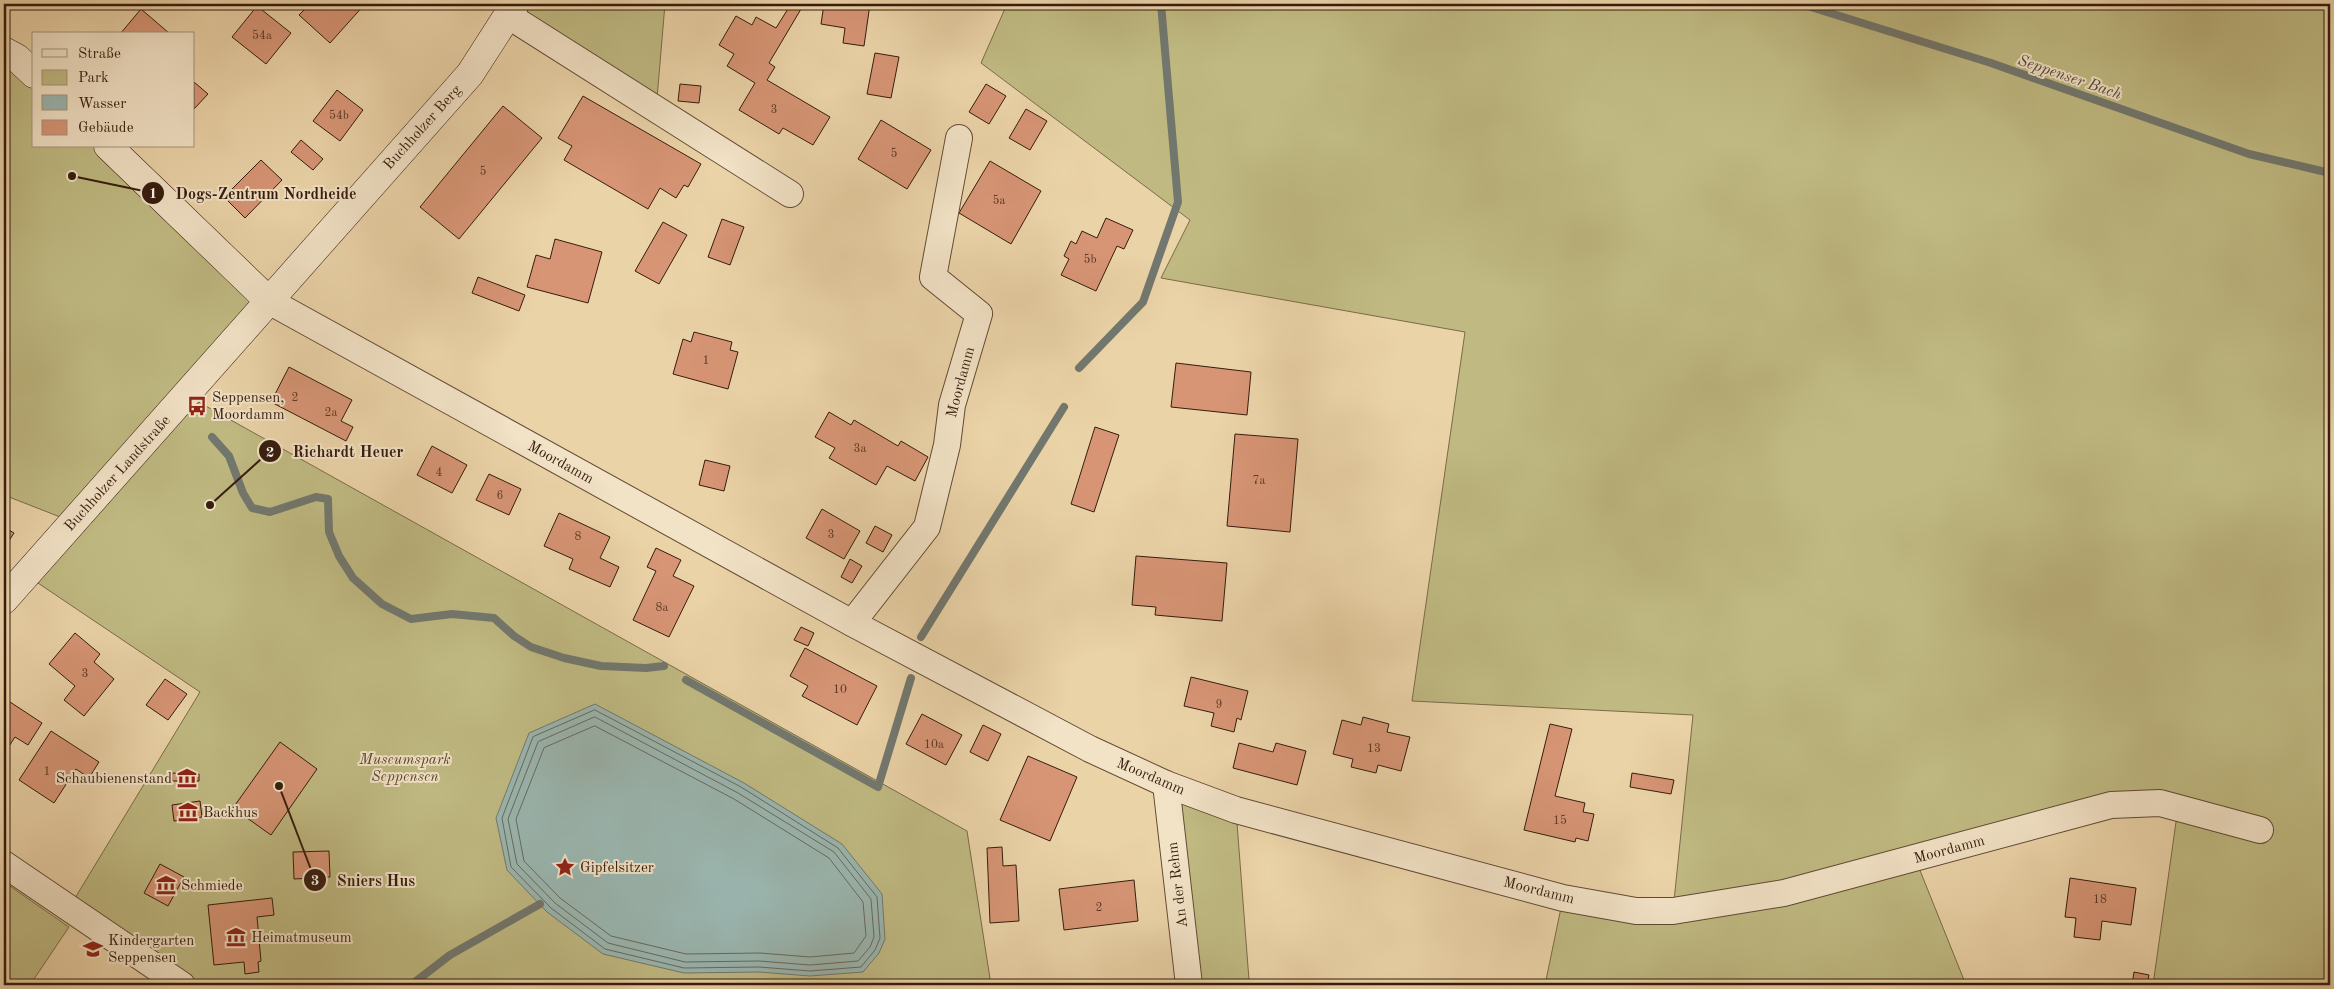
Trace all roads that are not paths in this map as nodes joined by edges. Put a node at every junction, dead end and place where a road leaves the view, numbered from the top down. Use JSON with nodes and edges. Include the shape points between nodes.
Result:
{"nodes":[{"id":1,"x":512,"y":10,"type":"edge"},
{"id":2,"x":4,"y":51,"type":"edge"},
{"id":3,"x":32,"y":72,"type":"edge"},
{"id":4,"x":959,"y":138,"type":"dead end"},
{"id":5,"x":110,"y":148,"type":"edge"},
{"id":6,"x":790,"y":194,"type":"dead end"},
{"id":7,"x":270,"y":300,"type":"junction"},
{"id":8,"x":4,"y":600,"type":"edge"},
{"id":9,"x":852,"y":624,"type":"junction"},
{"id":10,"x":1166,"y":784,"type":"junction"},
{"id":11,"x":2260,"y":830,"type":"dead end"},
{"id":12,"x":4,"y":864,"type":"edge"},
{"id":13,"x":182,"y":985,"type":"edge"},
{"id":14,"x":1189,"y":985,"type":"edge"}],
"edges":[{"from":1,"to":6,"type":"street","name":"Buchholzer Berg"},
{"from":1,"to":7,"type":"main road","name":"Buchholzer Berg","via":[[470,74]]},
{"from":2,"to":3,"type":"main road"},
{"from":4,"to":9,"type":"street","name":"Moordamm","via":[[933,277],[979,314],[952,405],[947,445],[927,527]]},
{"from":5,"to":7,"type":"main road"},
{"from":7,"to":8,"type":"main road","name":"Buchholzer Landstraße"},
{"from":7,"to":9,"type":"street","name":"Moordamm"},
{"from":9,"to":10,"type":"street","name":"Moordamm","via":[[1090,749]]},
{"from":10,"to":11,"type":"street","name":"Moordamm","via":[[1256,815],[1563,898],[1636,911],[1673,911],[1784,893],[2111,805],[2160,803]]},
{"from":10,"to":14,"type":"street","name":"An der Rehm"},
{"from":12,"to":13,"type":"street"}]}
